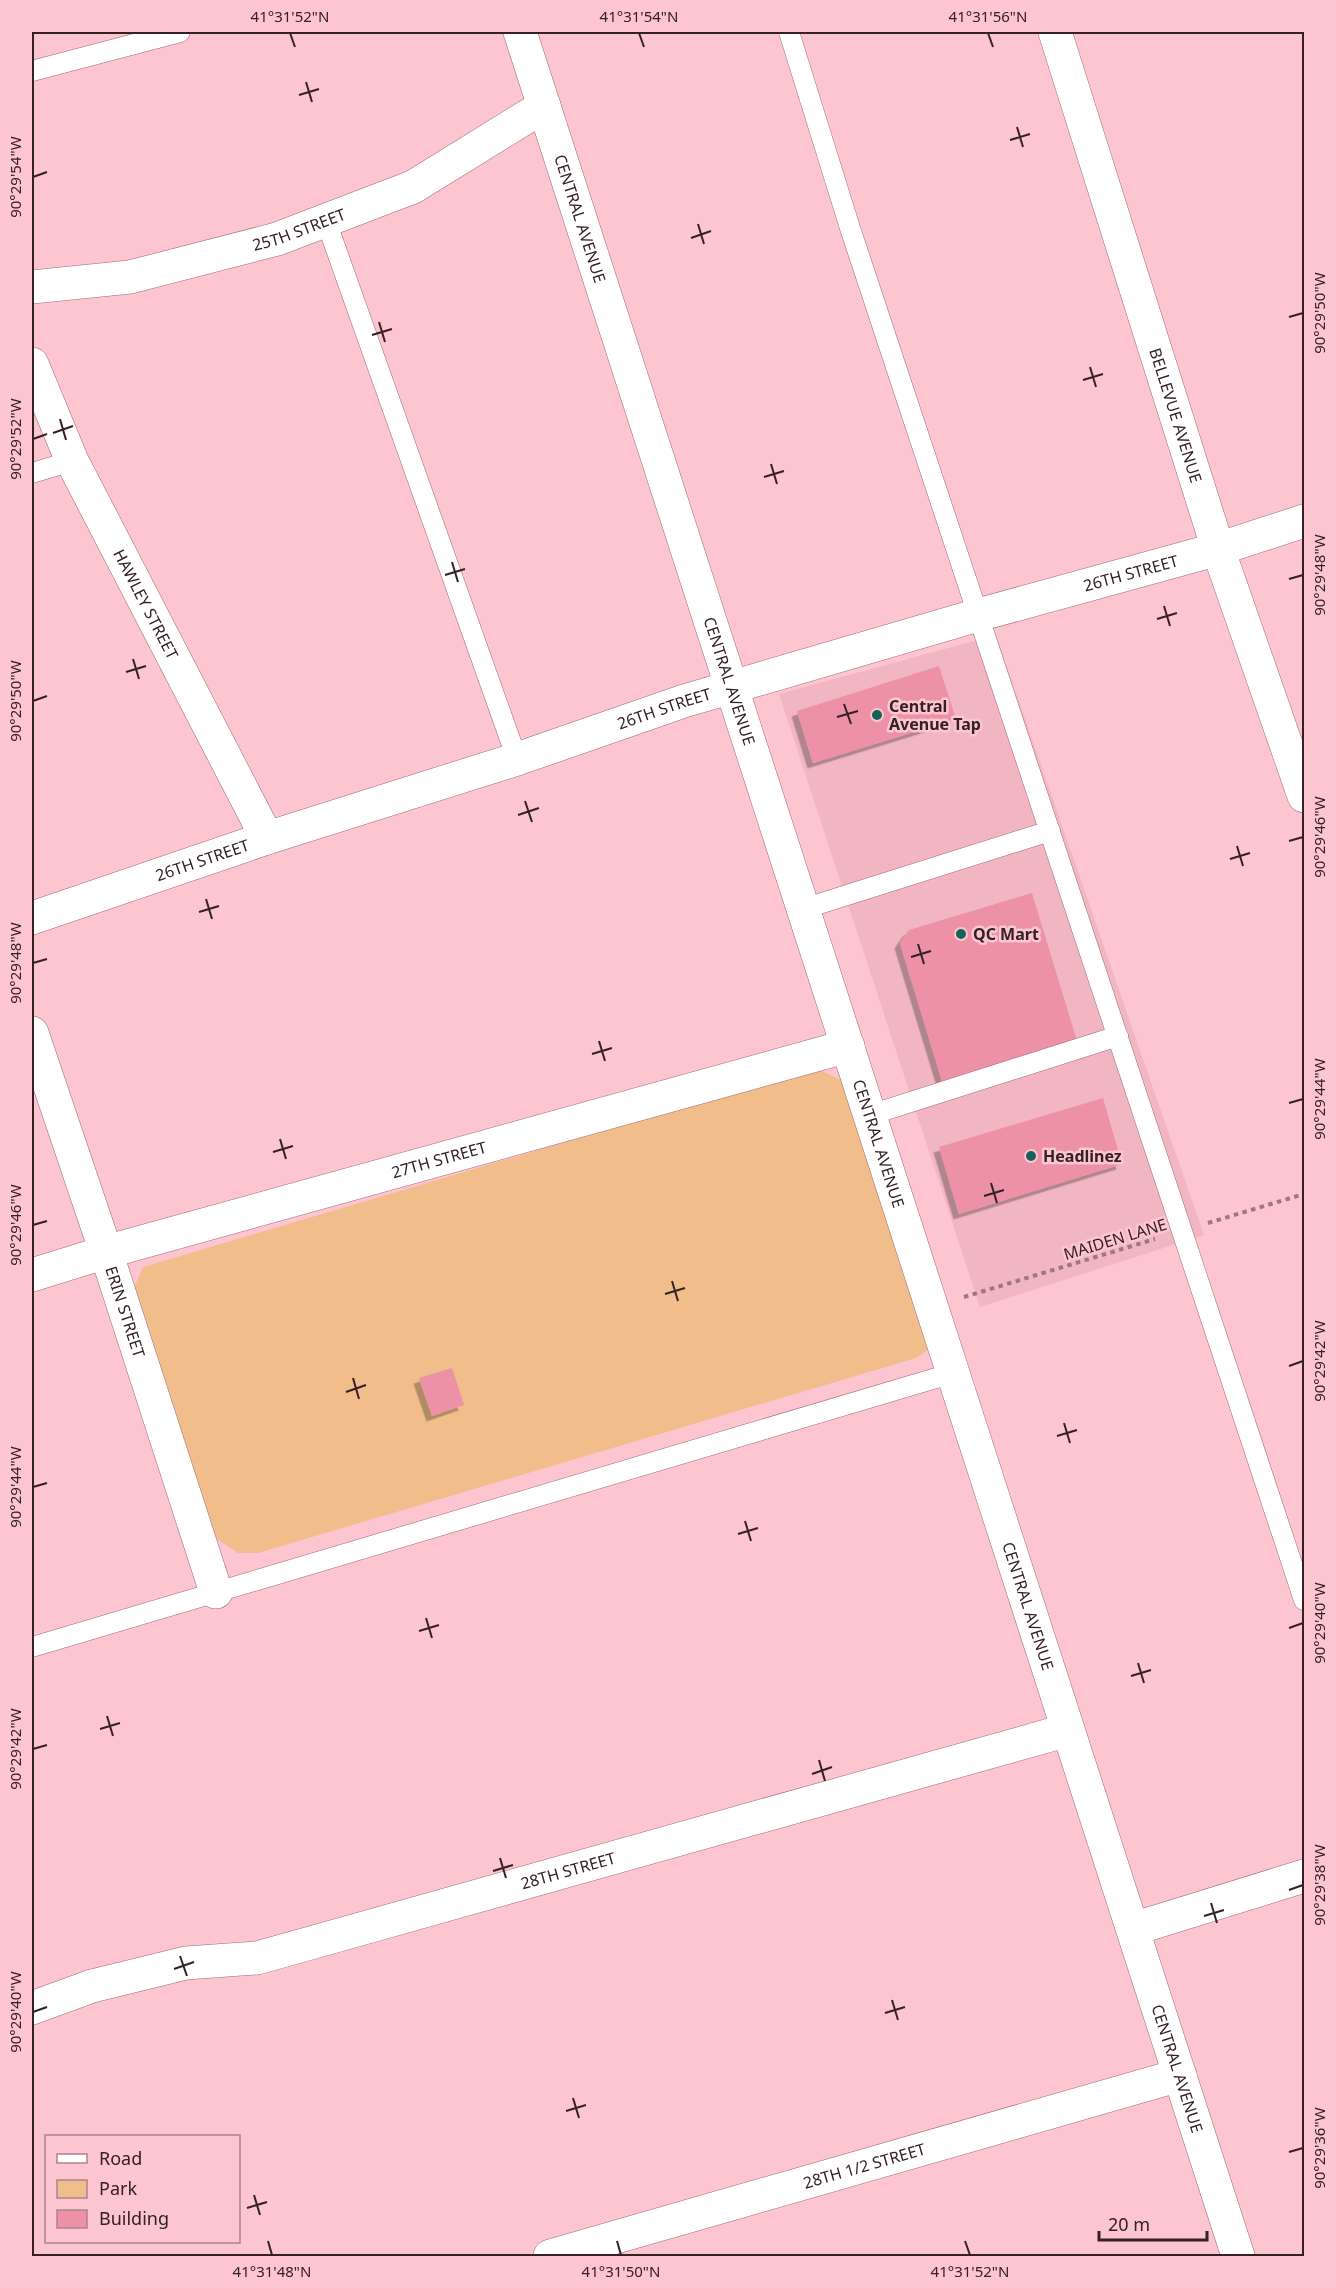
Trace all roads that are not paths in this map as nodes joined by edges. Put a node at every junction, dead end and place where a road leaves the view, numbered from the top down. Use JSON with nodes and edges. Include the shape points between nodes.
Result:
{"nodes":[{"id":1,"x":180,"y":32,"type":"edge"},
{"id":2,"x":520,"y":32,"type":"edge"},
{"id":3,"x":789,"y":32,"type":"edge"},
{"id":4,"x":1055,"y":32,"type":"edge"},
{"id":5,"x":32,"y":71,"type":"edge"},
{"id":6,"x":544,"y":106,"type":"junction"},
{"id":7,"x":326,"y":220,"type":"junction"},
{"id":8,"x":32,"y":287,"type":"edge"},
{"id":9,"x":32,"y":364,"type":"edge"},
{"id":10,"x":72,"y":461,"type":"junction"},
{"id":11,"x":32,"y":473,"type":"edge"},
{"id":12,"x":1305,"y":521,"type":"edge"},
{"id":13,"x":1218,"y":549,"type":"junction"},
{"id":14,"x":978,"y":615,"type":"junction"},
{"id":15,"x":732,"y":687,"type":"junction"},
{"id":16,"x":517,"y":759,"type":"junction"},
{"id":17,"x":1305,"y":796,"type":"edge"},
{"id":18,"x":1050,"y":831,"type":"junction"},
{"id":19,"x":267,"y":838,"type":"junction"},
{"id":20,"x":803,"y":909,"type":"junction"},
{"id":21,"x":32,"y":918,"type":"edge"},
{"id":22,"x":32,"y":1033,"type":"edge"},
{"id":23,"x":1118,"y":1036,"type":"junction"},
{"id":24,"x":848,"y":1046,"type":"junction"},
{"id":25,"x":870,"y":1115,"type":"junction"},
{"id":26,"x":106,"y":1252,"type":"junction"},
{"id":27,"x":32,"y":1275,"type":"edge"},
{"id":28,"x":953,"y":1373,"type":"junction"},
{"id":29,"x":216,"y":1592,"type":"junction"},
{"id":30,"x":1305,"y":1600,"type":"edge"},
{"id":31,"x":32,"y":1647,"type":"edge"},
{"id":32,"x":1068,"y":1730,"type":"junction"},
{"id":33,"x":1305,"y":1875,"type":"edge"},
{"id":34,"x":1132,"y":1929,"type":"junction"},
{"id":35,"x":32,"y":2008,"type":"edge"},
{"id":36,"x":1180,"y":2075,"type":"junction"},
{"id":37,"x":550,"y":2256,"type":"edge"},
{"id":38,"x":1238,"y":2256,"type":"edge"}],
"edges":[{"from":1,"to":5,"type":"lane"},
{"from":2,"to":6,"type":"street","name":"CENTRAL AVENUE"},
{"from":3,"to":14,"type":"lane"},
{"from":4,"to":13,"type":"street","name":"BELLEVUE AVENUE"},
{"from":6,"to":7,"type":"street","name":"25TH STREET","via":[[413,187]]},
{"from":6,"to":15,"type":"street","name":"CENTRAL AVENUE"},
{"from":7,"to":8,"type":"street","name":"25TH STREET","via":[[278,239],[130,277]]},
{"from":7,"to":16,"type":"lane"},
{"from":9,"to":10,"type":"street","name":"HAWLEY STREET"},
{"from":10,"to":11,"type":"lane"},
{"from":10,"to":19,"type":"street","name":"HAWLEY STREET"},
{"from":12,"to":13,"type":"street","name":"26TH STREET"},
{"from":13,"to":14,"type":"street","name":"26TH STREET"},
{"from":13,"to":17,"type":"street","name":"BELLEVUE AVENUE"},
{"from":14,"to":15,"type":"street","name":"26TH STREET"},
{"from":14,"to":18,"type":"lane"},
{"from":15,"to":16,"type":"street","name":"26TH STREET"},
{"from":15,"to":20,"type":"street","name":"CENTRAL AVENUE"},
{"from":16,"to":19,"type":"street","name":"26TH STREET"},
{"from":18,"to":20,"type":"lane"},
{"from":18,"to":23,"type":"lane"},
{"from":19,"to":21,"type":"street","name":"26TH STREET"},
{"from":20,"to":24,"type":"street","name":"CENTRAL AVENUE"},
{"from":22,"to":26,"type":"street","name":"ERIN STREET"},
{"from":23,"to":25,"type":"lane"},
{"from":23,"to":30,"type":"lane"},
{"from":24,"to":25,"type":"street","name":"CENTRAL AVENUE"},
{"from":24,"to":26,"type":"street","name":"27TH STREET"},
{"from":25,"to":28,"type":"street","name":"CENTRAL AVENUE"},
{"from":26,"to":27,"type":"street","name":"27TH STREET"},
{"from":26,"to":29,"type":"street","name":"ERIN STREET"},
{"from":28,"to":29,"type":"lane"},
{"from":28,"to":32,"type":"street","name":"CENTRAL AVENUE"},
{"from":29,"to":31,"type":"lane"},
{"from":32,"to":34,"type":"street","name":"CENTRAL AVENUE"},
{"from":32,"to":35,"type":"street","name":"28TH STREET","via":[[257,1959],[186,1963],[92,1986]]},
{"from":33,"to":34,"type":"street"},
{"from":34,"to":36,"type":"street","name":"CENTRAL AVENUE"},
{"from":36,"to":37,"type":"street","name":"28TH 1/2 STREET"},
{"from":36,"to":38,"type":"street","name":"CENTRAL AVENUE"}]}
